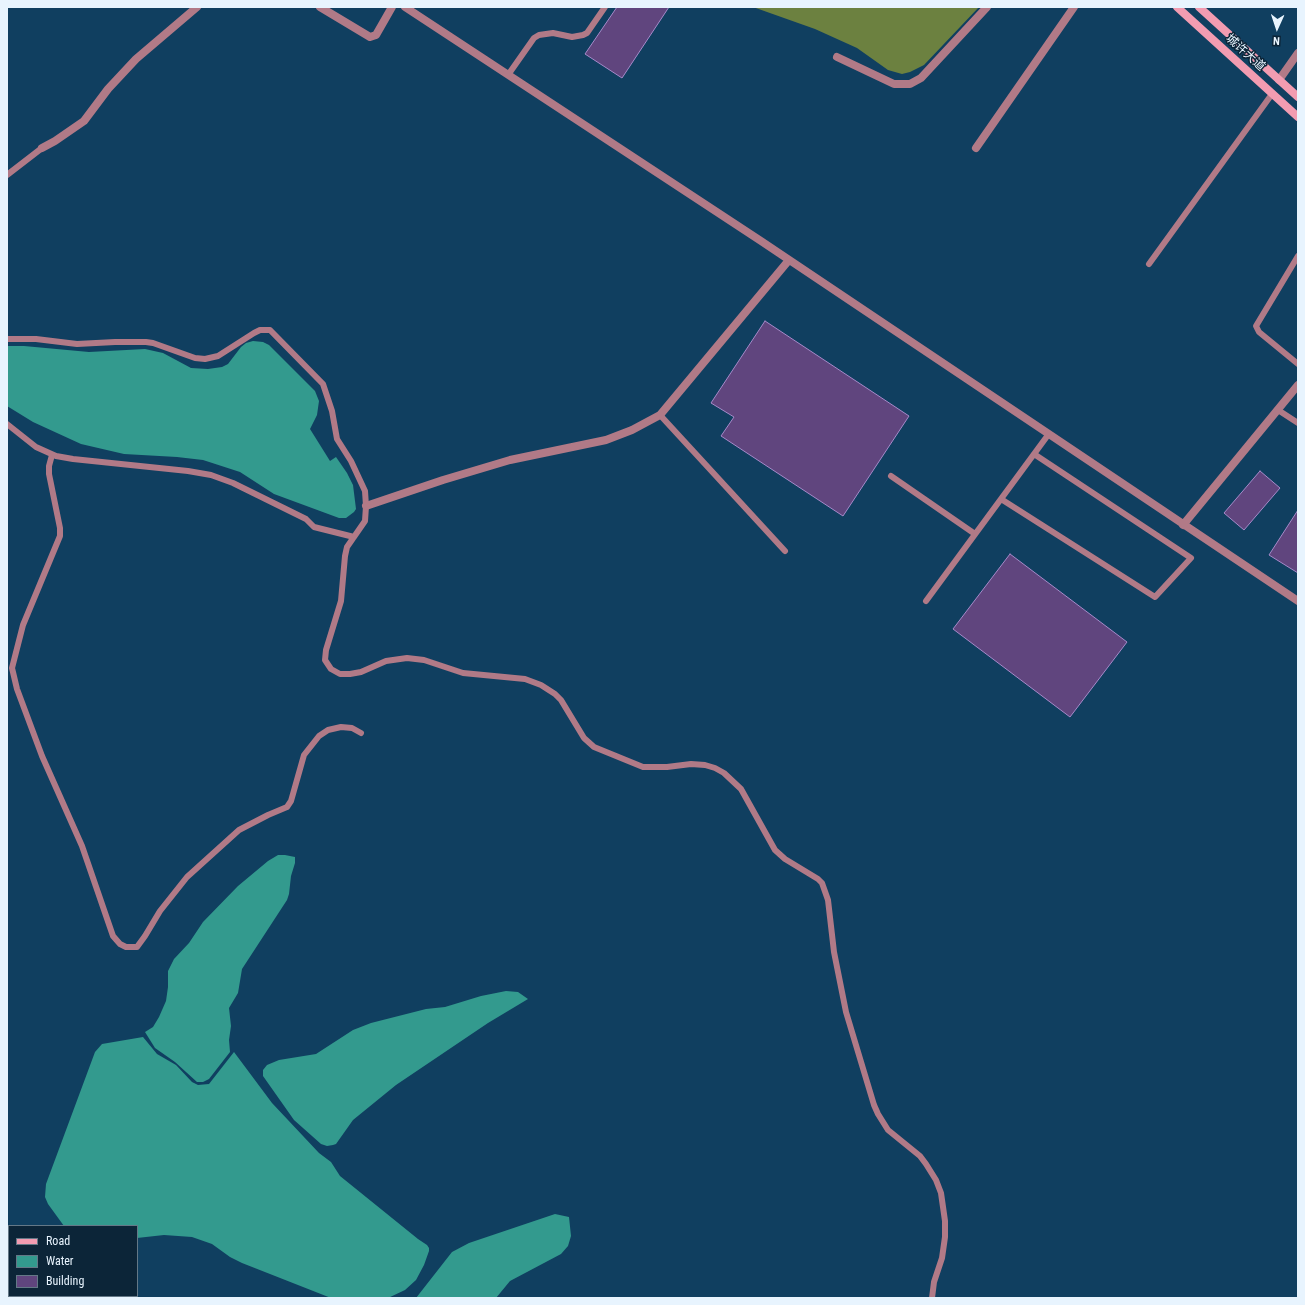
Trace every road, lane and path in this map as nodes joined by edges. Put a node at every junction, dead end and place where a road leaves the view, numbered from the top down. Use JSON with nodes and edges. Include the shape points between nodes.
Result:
{"nodes":[{"id":1,"x":197,"y":7,"type":"edge"},
{"id":2,"x":320,"y":7,"type":"edge"},
{"id":3,"x":392,"y":7,"type":"edge"},
{"id":4,"x":405,"y":7,"type":"edge"},
{"id":5,"x":605,"y":7,"type":"edge"},
{"id":6,"x":987,"y":7,"type":"edge"},
{"id":7,"x":1074,"y":7,"type":"edge"},
{"id":8,"x":1177,"y":7,"type":"edge"},
{"id":9,"x":1199,"y":7,"type":"edge"},
{"id":10,"x":1298,"y":53,"type":"edge"},
{"id":11,"x":837,"y":57,"type":"dead end"},
{"id":12,"x":508,"y":75,"type":"junction"},
{"id":13,"x":1279,"y":80,"type":"junction"},
{"id":14,"x":1272,"y":94,"type":"junction"},
{"id":15,"x":1298,"y":97,"type":"edge"},
{"id":16,"x":1298,"y":117,"type":"edge"},
{"id":17,"x":42,"y":148,"type":"joint"},
{"id":18,"x":976,"y":148,"type":"dead end"},
{"id":19,"x":7,"y":175,"type":"edge"},
{"id":20,"x":1298,"y":256,"type":"edge"},
{"id":21,"x":789,"y":260,"type":"junction"},
{"id":22,"x":1150,"y":264,"type":"dead end"},
{"id":23,"x":7,"y":339,"type":"edge"},
{"id":24,"x":1298,"y":364,"type":"edge"},
{"id":25,"x":1298,"y":385,"type":"edge"},
{"id":26,"x":1278,"y":410,"type":"junction"},
{"id":27,"x":660,"y":415,"type":"junction"},
{"id":28,"x":1298,"y":423,"type":"edge"},
{"id":29,"x":7,"y":424,"type":"edge"},
{"id":30,"x":1048,"y":435,"type":"junction"},
{"id":31,"x":1034,"y":454,"type":"junction"},
{"id":32,"x":52,"y":455,"type":"junction"},
{"id":33,"x":891,"y":476,"type":"dead end"},
{"id":34,"x":1001,"y":499,"type":"junction"},
{"id":35,"x":366,"y":506,"type":"junction"},
{"id":36,"x":1183,"y":525,"type":"junction"},
{"id":37,"x":976,"y":534,"type":"junction"},
{"id":38,"x":354,"y":537,"type":"junction"},
{"id":39,"x":785,"y":551,"type":"dead end"},
{"id":40,"x":926,"y":601,"type":"dead end"},
{"id":41,"x":1298,"y":601,"type":"edge"},
{"id":42,"x":361,"y":733,"type":"dead end"},
{"id":43,"x":932,"y":1298,"type":"edge"}],
"edges":[{"from":1,"to":17,"type":"street","via":[[136,59],[108,89],[84,122]]},
{"from":2,"to":3,"type":"street","via":[[370,37],[376,35]]},
{"from":4,"to":12,"type":"street"},
{"from":5,"to":12,"type":"lane","via":[[583,35],[572,37],[552,32],[534,38]]},
{"from":6,"to":11,"type":"street","via":[[921,78],[910,84],[894,84]]},
{"from":7,"to":18,"type":"street"},
{"from":8,"to":14,"type":"main road","name":"城许大道"},
{"from":9,"to":13,"type":"main road","name":"城许大道"},
{"from":10,"to":13,"type":"street"},
{"from":12,"to":21,"type":"street"},
{"from":13,"to":15,"type":"main road","name":"城许大道"},
{"from":14,"to":16,"type":"main road","name":"城许大道"},
{"from":14,"to":22,"type":"lane"},
{"from":17,"to":19,"type":"lane"},
{"from":20,"to":24,"type":"lane","via":[[1256,326],[1259,332]]},
{"from":21,"to":27,"type":"street"},
{"from":21,"to":30,"type":"street"},
{"from":23,"to":35,"type":"lane","via":[[36,339],[77,344],[146,342],[195,358],[206,359],[218,356],[260,330],[270,330],[323,384],[337,438],[365,491]]},
{"from":25,"to":26,"type":"street"},
{"from":26,"to":28,"type":"lane"},
{"from":26,"to":36,"type":"street"},
{"from":27,"to":35,"type":"street","via":[[606,440],[490,466]]},
{"from":27,"to":39,"type":"lane"},
{"from":29,"to":32,"type":"lane","via":[[36,447]]},
{"from":30,"to":31,"type":"lane"},
{"from":30,"to":36,"type":"street"},
{"from":31,"to":34,"type":"lane"},
{"from":31,"to":34,"type":"lane","via":[[1191,558],[1155,597]]},
{"from":32,"to":38,"type":"lane","via":[[188,470],[210,475],[233,483],[306,519],[314,527]]},
{"from":32,"to":42,"type":"lane","via":[[49,474],[60,536],[23,625],[12,668],[17,689],[42,756],[82,846],[113,936],[120,944],[136,947],[187,876],[239,830],[287,807],[304,755],[319,736],[328,730],[341,727],[352,728]]},
{"from":33,"to":37,"type":"lane"},
{"from":34,"to":37,"type":"lane"},
{"from":35,"to":38,"type":"lane","via":[[365,521]]},
{"from":36,"to":41,"type":"street"},
{"from":37,"to":40,"type":"lane"},
{"from":38,"to":43,"type":"lane","via":[[347,547],[341,601],[326,650],[326,660],[331,669],[340,674],[350,674],[386,661],[407,658],[424,660],[463,673],[525,679],[541,685],[561,700],[584,738],[594,747],[643,767],[692,764],[705,765],[724,773],[745,795],[775,850],[820,881],[828,900],[834,952],[846,1012],[876,1110],[888,1130],[920,1156],[936,1180],[941,1193],[945,1237]]}]}
